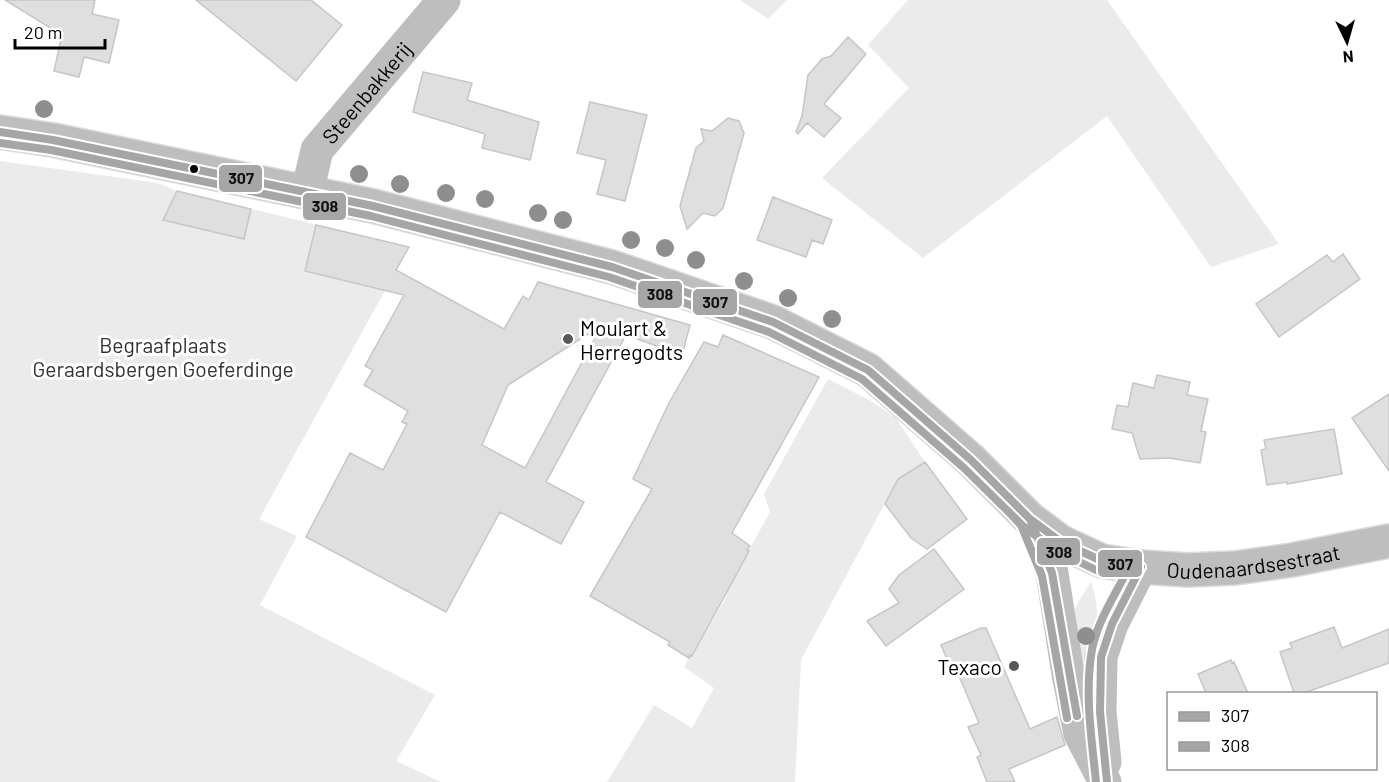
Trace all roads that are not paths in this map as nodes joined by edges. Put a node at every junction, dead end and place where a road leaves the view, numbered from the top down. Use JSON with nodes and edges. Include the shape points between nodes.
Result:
{"nodes":[{"id":1,"x":444,"y":0,"type":"edge"},
{"id":2,"x":0,"y":132,"type":"edge"},
{"id":3,"x":307,"y":193,"type":"junction"},
{"id":4,"x":1030,"y":519,"type":"junction"},
{"id":5,"x":1389,"y":541,"type":"edge"},
{"id":6,"x":1141,"y":567,"type":"junction"},
{"id":7,"x":1106,"y":782,"type":"edge"}],
"edges":[{"from":1,"to":3,"type":"main road","name":"Steenbakkerij","via":[[317,150]]},
{"from":2,"to":3,"type":"main road","name":"Oudenaardsestraat"},
{"from":3,"to":4,"type":"main road","name":"Oudenaardsestraat","via":[[612,267],[773,322],[868,370],[971,460]]},
{"from":4,"to":6,"type":"main road","name":"Oudenaardsestraat","via":[[1061,542],[1102,561]]},
{"from":4,"to":7,"type":"main road","via":[[1052,573],[1080,734]]},
{"from":5,"to":6,"type":"main road","name":"Oudenaardsestraat","via":[[1235,568]]},
{"from":6,"to":7,"type":"main road","via":[[1112,624],[1101,657],[1100,712]]}]}
